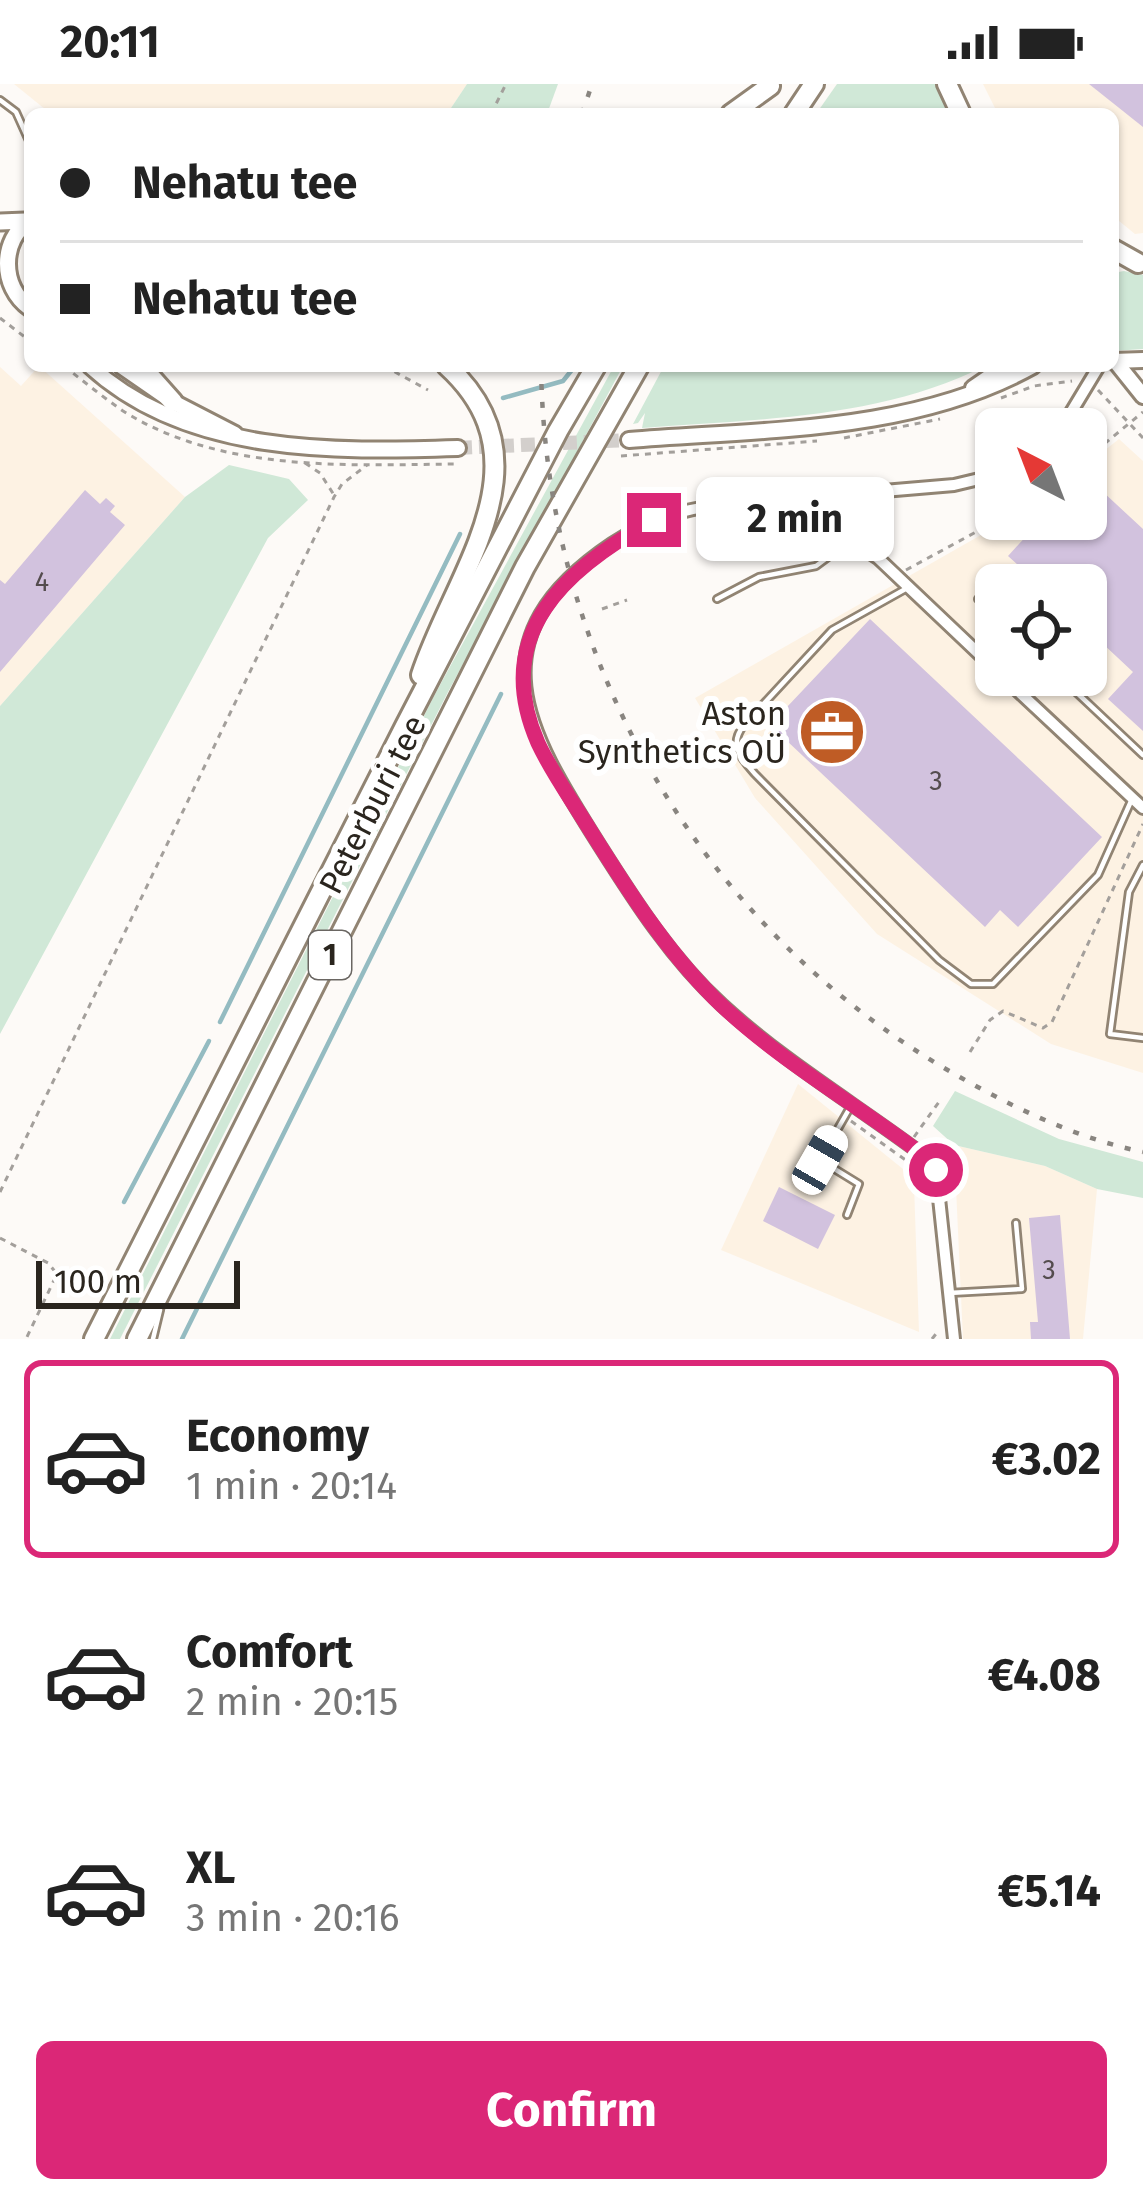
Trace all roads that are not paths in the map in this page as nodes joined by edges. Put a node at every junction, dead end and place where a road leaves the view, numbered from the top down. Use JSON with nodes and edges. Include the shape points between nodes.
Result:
{"nodes":[{"id":1,"x":770,"y":85,"type":"edge"},
{"id":2,"x":0,"y":100,"type":"edge"},
{"id":3,"x":739,"y":108,"type":"edge"},
{"id":4,"x":24,"y":130,"type":"edge"},
{"id":5,"x":24,"y":220,"type":"edge"},
{"id":6,"x":0,"y":264,"type":"edge"},
{"id":7,"x":5,"y":296,"type":"edge"},
{"id":8,"x":98,"y":372,"type":"edge"},
{"id":9,"x":130,"y":372,"type":"edge"},
{"id":10,"x":146,"y":372,"type":"edge"},
{"id":11,"x":454,"y":372,"type":"edge"},
{"id":12,"x":592,"y":372,"type":"edge"},
{"id":13,"x":636,"y":372,"type":"edge"},
{"id":14,"x":996,"y":372,"type":"edge"},
{"id":15,"x":1022,"y":372,"type":"edge"},
{"id":16,"x":1102,"y":372,"type":"edge"},
{"id":17,"x":1118,"y":372,"type":"edge"},
{"id":18,"x":964,"y":394,"type":"junction"},
{"id":19,"x":1143,"y":396,"type":"edge"},
{"id":20,"x":173,"y":402,"type":"junction"},
{"id":21,"x":1076,"y":408,"type":"edge"},
{"id":22,"x":240,"y":436,"type":"junction"},
{"id":23,"x":629,"y":440,"type":"tunnel mouth"},
{"id":24,"x":458,"y":456,"type":"tunnel mouth"},
{"id":25,"x":975,"y":480,"type":"edge"},
{"id":26,"x":828,"y":525,"type":"junction"},
{"id":27,"x":851,"y":539,"type":"junction"},
{"id":28,"x":909,"y":587,"type":"junction"},
{"id":29,"x":717,"y":599,"type":"dead end"},
{"id":30,"x":975,"y":648,"type":"edge"},
{"id":31,"x":1025,"y":696,"type":"edge"},
{"id":32,"x":1080,"y":696,"type":"edge"},
{"id":33,"x":405,"y":726,"type":"junction"},
{"id":34,"x":1143,"y":755,"type":"edge"},
{"id":35,"x":1138,"y":804,"type":"edge"},
{"id":36,"x":1143,"y":865,"type":"edge"},
{"id":37,"x":1143,"y":1038,"type":"edge"},
{"id":38,"x":852,"y":1104,"type":"junction"},
{"id":39,"x":847,"y":1215,"type":"dead end"},
{"id":40,"x":1016,"y":1223,"type":"dead end"},
{"id":41,"x":168,"y":1278,"type":"junction"},
{"id":42,"x":949,"y":1292,"type":"junction"},
{"id":43,"x":953,"y":1338,"type":"edge"},
{"id":44,"x":94,"y":1339,"type":"edge"},
{"id":45,"x":137,"y":1339,"type":"edge"},
{"id":46,"x":153,"y":1339,"type":"edge"}],
"edges":[{"from":1,"to":3,"type":"highway"},
{"from":2,"to":4,"type":"lane"},
{"from":5,"to":6,"type":"main road"},
{"from":6,"to":7,"type":"main road"},
{"from":8,"to":22,"type":"street","via":[[171,419]]},
{"from":9,"to":20,"type":"street"},
{"from":10,"to":20,"type":"highway"},
{"from":11,"to":33,"type":"highway","via":[[484,412],[496,454],[494,494]]},
{"from":12,"to":33,"type":"highway","name":"Peterburi tee","number":"1"},
{"from":13,"to":41,"type":"highway","name":"Peterburi tee","number":"1","via":[[525,567]]},
{"from":14,"to":18,"type":"street"},
{"from":15,"to":18,"type":"street"},
{"from":16,"to":21,"type":"street"},
{"from":17,"to":19,"type":"street"},
{"from":18,"to":23,"type":"street","via":[[845,423]]},
{"from":20,"to":22,"type":"street"},
{"from":22,"to":24,"type":"street"},
{"from":25,"to":26,"type":"street","via":[[860,493]]},
{"from":26,"to":27,"type":"street"},
{"from":26,"to":38,"type":"street","via":[[733,503],[654,520],[559,586],[536,621],[524,685],[538,742],[651,926],[745,1026]]},
{"from":27,"to":28,"type":"street"},
{"from":27,"to":29,"type":"lane","via":[[816,566],[759,577]]},
{"from":28,"to":30,"type":"street"},
{"from":28,"to":35,"type":"lane","via":[[832,630],[744,725],[736,744],[755,774],[939,960],[971,984],[993,984],[1098,875]]},
{"from":31,"to":35,"type":"street"},
{"from":32,"to":34,"type":"lane"},
{"from":33,"to":44,"type":"highway","name":"Peterburi tee","number":"1"},
{"from":36,"to":37,"type":"lane","via":[[1129,892],[1111,1034]]},
{"from":38,"to":39,"type":"lane","via":[[820,1160],[859,1184]]},
{"from":38,"to":42,"type":"street","via":[[929,1160],[939,1177]]},
{"from":40,"to":42,"type":"lane","via":[[1022,1289]]},
{"from":41,"to":45,"type":"highway","name":"Peterburi tee","number":"1"},
{"from":41,"to":46,"type":"lane"},
{"from":42,"to":43,"type":"street"}]}
